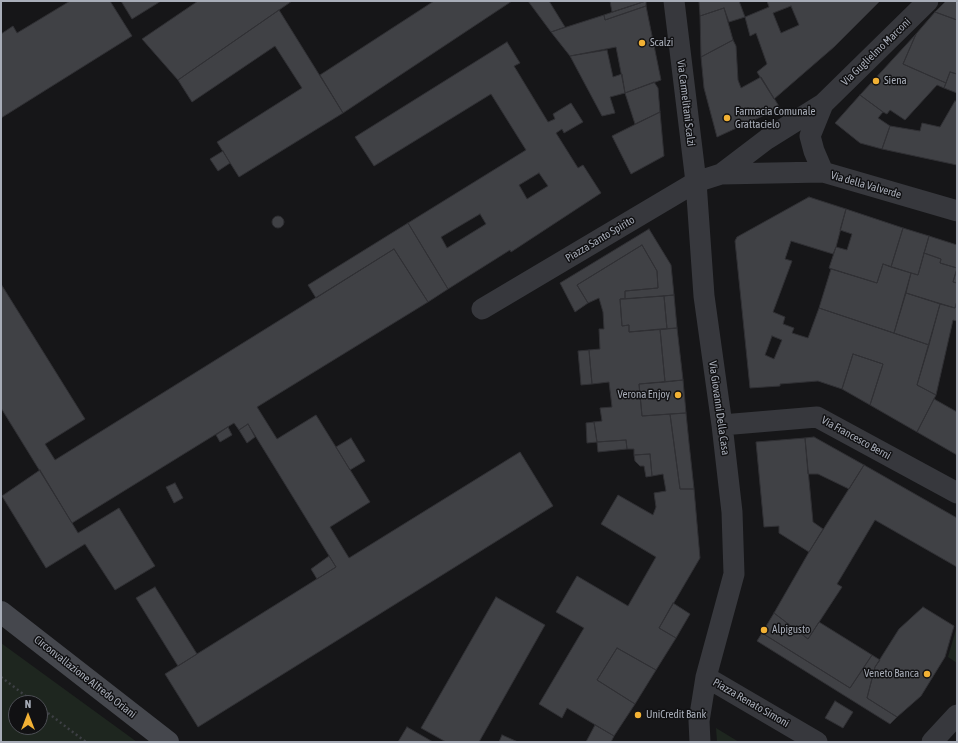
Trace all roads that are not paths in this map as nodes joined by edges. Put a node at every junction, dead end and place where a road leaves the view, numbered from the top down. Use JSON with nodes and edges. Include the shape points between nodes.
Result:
{"nodes":[{"id":1,"x":674,"y":1,"type":"edge"},
{"id":2,"x":928,"y":1,"type":"edge"},
{"id":3,"x":823,"y":104,"type":"junction"},
{"id":4,"x":823,"y":172,"type":"junction"},
{"id":5,"x":721,"y":174,"type":"junction"},
{"id":6,"x":696,"y":182,"type":"junction"},
{"id":7,"x":957,"y":211,"type":"edge"},
{"id":8,"x":482,"y":309,"type":"dead end"},
{"id":9,"x":722,"y":425,"type":"junction"},
{"id":10,"x":957,"y":493,"type":"edge"},
{"id":11,"x":1,"y":612,"type":"edge"},
{"id":12,"x":719,"y":634,"type":"joint"},
{"id":13,"x":706,"y":677,"type":"junction"},
{"id":14,"x":957,"y":715,"type":"edge"},
{"id":15,"x":936,"y":739,"type":"edge"},
{"id":16,"x":168,"y":742,"type":"edge"},
{"id":17,"x":700,"y":742,"type":"edge"},
{"id":18,"x":817,"y":742,"type":"edge"}],
"edges":[{"from":1,"to":6,"type":"street","name":"Via Carmelitani Scalzi"},
{"from":2,"to":3,"type":"street","name":"Via Guglielmo Marconi"},
{"from":3,"to":4,"type":"street","name":"Via della Valverde","via":[[810,136]]},
{"from":3,"to":5,"type":"street","name":"Piazza Santo Spirito","via":[[767,139]]},
{"from":4,"to":5,"type":"street","name":"Piazza Santo Spirito"},
{"from":4,"to":7,"type":"street","name":"Via della Valverde"},
{"from":5,"to":6,"type":"street","name":"Piazza Santo Spirito"},
{"from":6,"to":8,"type":"street","name":"Piazza Santo Spirito"},
{"from":6,"to":9,"type":"street","name":"Via Giovanni Della Casa","via":[[704,296]]},
{"from":9,"to":10,"type":"street","name":"Via Francesco Berni","via":[[817,416]]},
{"from":9,"to":12,"type":"street","name":"Via Giovanni Della Casa","via":[[732,512],[734,574]]},
{"from":11,"to":16,"type":"street","name":"Circonvallazione Alfredo Oriani"},
{"from":12,"to":13,"type":"street","name":"Piazza Renato Simoni"},
{"from":13,"to":17,"type":"street","name":"Piazza Renato Simoni","via":[[699,721]]},
{"from":13,"to":18,"type":"street","name":"Piazza Renato Simoni"},
{"from":14,"to":15,"type":"street"}]}
